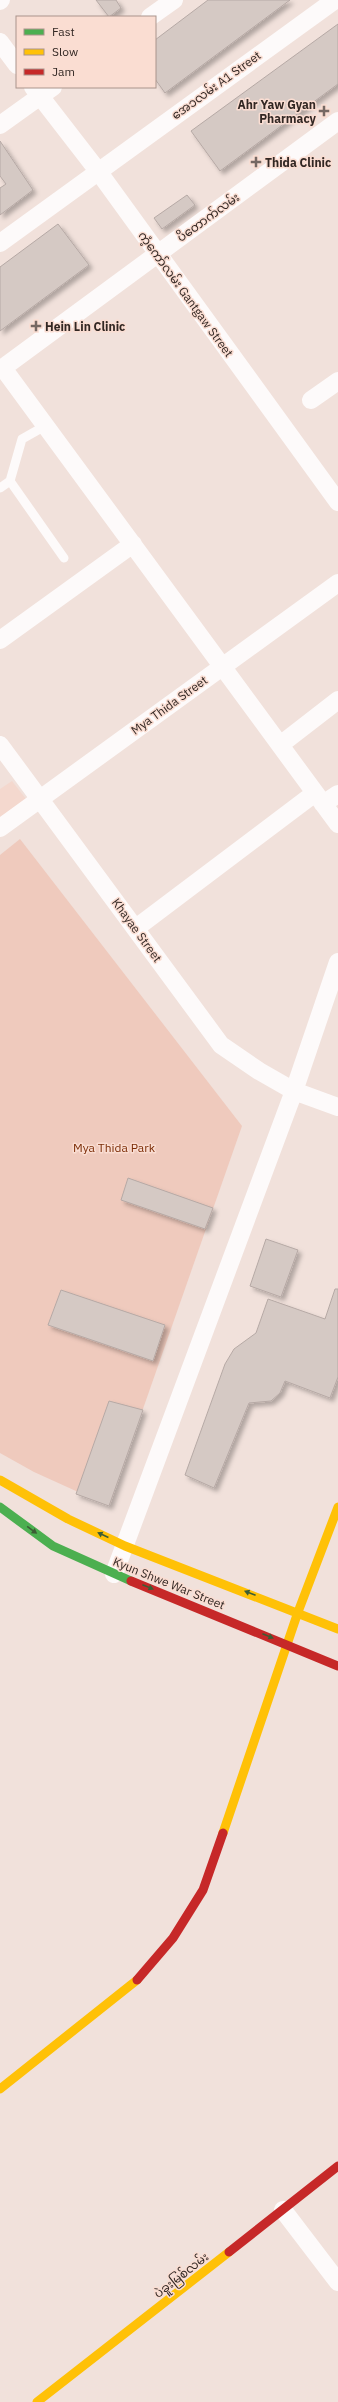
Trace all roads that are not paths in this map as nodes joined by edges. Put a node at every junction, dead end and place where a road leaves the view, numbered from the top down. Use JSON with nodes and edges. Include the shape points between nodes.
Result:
{"nodes":[{"id":1,"x":174,"y":0,"type":"edge"},
{"id":2,"x":335,"y":0,"type":"edge"},
{"id":3,"x":151,"y":16,"type":"edge"},
{"id":4,"x":0,"y":42,"type":"edge"},
{"id":5,"x":16,"y":64,"type":"edge"},
{"id":6,"x":42,"y":90,"type":"edge"},
{"id":7,"x":338,"y":121,"type":"edge"},
{"id":8,"x":0,"y":125,"type":"edge"},
{"id":9,"x":98,"y":171,"type":"junction"},
{"id":10,"x":0,"y":243,"type":"edge"},
{"id":11,"x":157,"y":254,"type":"junction"},
{"id":12,"x":2,"y":369,"type":"edge"},
{"id":13,"x":338,"y":381,"type":"edge"},
{"id":14,"x":311,"y":400,"type":"dead end"},
{"id":15,"x":46,"y":426,"type":"junction"},
{"id":16,"x":10,"y":480,"type":"junction"},
{"id":17,"x":0,"y":488,"type":"edge"},
{"id":18,"x":338,"y":502,"type":"edge"},
{"id":19,"x":132,"y":544,"type":"junction"},
{"id":20,"x":64,"y":558,"type":"dead end"},
{"id":21,"x":338,"y":583,"type":"edge"},
{"id":22,"x":0,"y":640,"type":"edge"},
{"id":23,"x":223,"y":666,"type":"junction"},
{"id":24,"x":338,"y":700,"type":"edge"},
{"id":25,"x":0,"y":745,"type":"edge"},
{"id":26,"x":280,"y":745,"type":"junction"},
{"id":27,"x":325,"y":797,"type":"edge"},
{"id":28,"x":41,"y":799,"type":"junction"},
{"id":29,"x":338,"y":824,"type":"edge"},
{"id":30,"x":0,"y":828,"type":"edge"},
{"id":31,"x":136,"y":928,"type":"junction"},
{"id":32,"x":338,"y":962,"type":"edge"},
{"id":33,"x":331,"y":1006,"type":"edge"},
{"id":34,"x":294,"y":1091,"type":"junction"},
{"id":35,"x":338,"y":1107,"type":"edge"},
{"id":36,"x":0,"y":1480,"type":"edge"},
{"id":37,"x":0,"y":1507,"type":"edge"},
{"id":38,"x":338,"y":1507,"type":"edge"},
{"id":39,"x":125,"y":1546,"type":"junction"},
{"id":40,"x":114,"y":1574,"type":"junction"},
{"id":41,"x":298,"y":1612,"type":"junction"},
{"id":42,"x":338,"y":1629,"type":"edge"},
{"id":43,"x":288,"y":1644,"type":"junction"},
{"id":44,"x":338,"y":1666,"type":"edge"},
{"id":45,"x":0,"y":2089,"type":"edge"},
{"id":46,"x":338,"y":2166,"type":"edge"},
{"id":47,"x":284,"y":2210,"type":"junction"},
{"id":48,"x":338,"y":2282,"type":"edge"},
{"id":49,"x":37,"y":2402,"type":"edge"}],
"edges":[{"from":1,"to":3,"type":"street"},
{"from":2,"to":9,"type":"street","name":"အေ၁လမ်း A1 Street"},
{"from":4,"to":5,"type":"street"},
{"from":6,"to":8,"type":"street"},
{"from":6,"to":9,"type":"street","name":"ကံ့ကော်လမ်း Gantgaw Street"},
{"from":7,"to":11,"type":"street","name":"ပိတောက်လမ်း"},
{"from":9,"to":10,"type":"street","name":"အေ၁လမ်း A1 Street"},
{"from":9,"to":11,"type":"street","name":"ကံ့ကော်လမ်း Gantgaw Street"},
{"from":11,"to":12,"type":"street","name":"ပိတောက်လမ်း"},
{"from":11,"to":18,"type":"street","name":"ကံ့ကော်လမ်း Gantgaw Street"},
{"from":12,"to":15,"type":"street"},
{"from":13,"to":14,"type":"street"},
{"from":15,"to":16,"type":"lane","via":[[22,439]]},
{"from":15,"to":19,"type":"street"},
{"from":16,"to":17,"type":"lane"},
{"from":16,"to":20,"type":"lane"},
{"from":19,"to":22,"type":"street"},
{"from":19,"to":23,"type":"street"},
{"from":21,"to":23,"type":"street","name":"Mya Thida Street"},
{"from":23,"to":26,"type":"street"},
{"from":23,"to":28,"type":"street","name":"Mya Thida Street"},
{"from":24,"to":26,"type":"street"},
{"from":25,"to":28,"type":"street","name":"Khayae Street"},
{"from":26,"to":27,"type":"street"},
{"from":27,"to":29,"type":"street"},
{"from":27,"to":31,"type":"street"},
{"from":28,"to":30,"type":"street","name":"Mya Thida Street"},
{"from":28,"to":31,"type":"street","name":"Khayae Street"},
{"from":31,"to":34,"type":"street","name":"Khayae Street","via":[[221,1045]]},
{"from":32,"to":33,"type":"street"},
{"from":33,"to":34,"type":"street"},
{"from":34,"to":35,"type":"street","name":"Khayae Street"},
{"from":34,"to":39,"type":"street"},
{"from":39,"to":36,"type":"street","name":"Kyun Shwe War Street","one_way":true,"via":[[68,1519]]},
{"from":37,"to":40,"type":"street","name":"Kyun Shwe War Street","one_way":true,"via":[[53,1546]]},
{"from":38,"to":41,"type":"street"},
{"from":39,"to":40,"type":"street"},
{"from":41,"to":39,"type":"street","name":"Kyun Shwe War Street","one_way":true},
{"from":40,"to":43,"type":"street","name":"Kyun Shwe War Street","one_way":true},
{"from":41,"to":42,"type":"street","name":"Kyun Shwe War Street"},
{"from":41,"to":43,"type":"street"},
{"from":43,"to":44,"type":"street","name":"Kyun Shwe War Street"},
{"from":43,"to":45,"type":"street","via":[[203,1890],[173,1938],[136,1981]]},
{"from":46,"to":47,"type":"street","name":"ပဲခူးမြစ်လမ်း"},
{"from":47,"to":48,"type":"street"},
{"from":47,"to":49,"type":"street","name":"ပဲခူးမြစ်လမ်း"}]}
